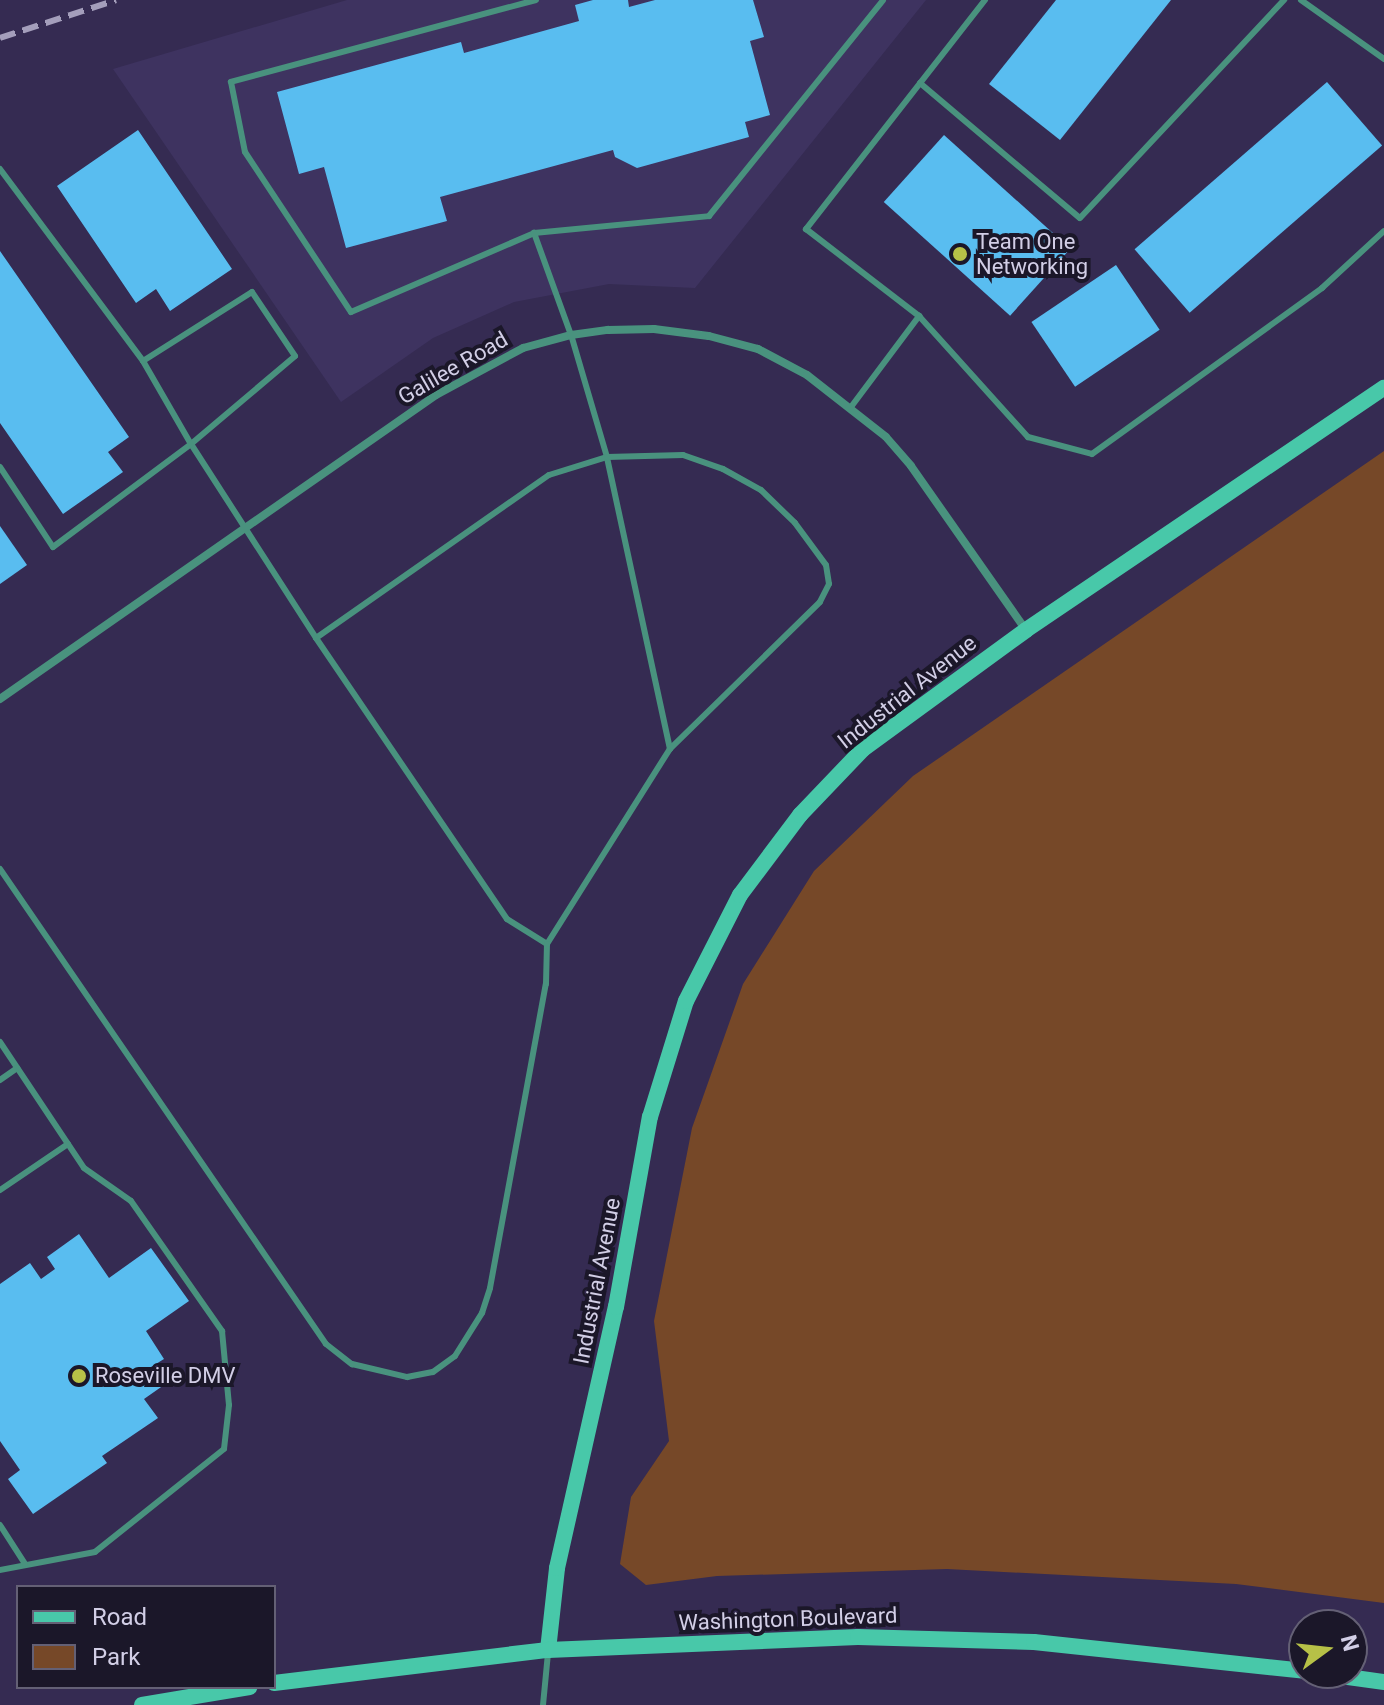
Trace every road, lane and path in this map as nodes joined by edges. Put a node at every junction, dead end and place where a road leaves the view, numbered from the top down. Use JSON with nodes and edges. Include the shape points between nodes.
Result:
{"nodes":[{"id":1,"x":536,"y":0,"type":"edge"},
{"id":2,"x":883,"y":0,"type":"edge"},
{"id":3,"x":985,"y":0,"type":"edge"},
{"id":4,"x":1284,"y":0,"type":"edge"},
{"id":5,"x":1301,"y":0,"type":"edge"},
{"id":6,"x":1384,"y":59,"type":"edge"},
{"id":7,"x":920,"y":83,"type":"junction"},
{"id":8,"x":0,"y":169,"type":"edge"},
{"id":9,"x":1384,"y":231,"type":"edge"},
{"id":10,"x":534,"y":233,"type":"junction"},
{"id":11,"x":919,"y":316,"type":"junction"},
{"id":12,"x":571,"y":335,"type":"junction"},
{"id":13,"x":143,"y":361,"type":"junction"},
{"id":14,"x":1384,"y":388,"type":"edge"},
{"id":15,"x":851,"y":407,"type":"junction"},
{"id":16,"x":191,"y":444,"type":"junction"},
{"id":17,"x":607,"y":457,"type":"junction"},
{"id":18,"x":0,"y":467,"type":"edge"},
{"id":19,"x":245,"y":527,"type":"junction"},
{"id":20,"x":1026,"y":630,"type":"junction"},
{"id":21,"x":316,"y":638,"type":"junction"},
{"id":22,"x":0,"y":699,"type":"edge"},
{"id":23,"x":670,"y":749,"type":"junction"},
{"id":24,"x":0,"y":869,"type":"edge"},
{"id":25,"x":547,"y":944,"type":"junction"},
{"id":26,"x":0,"y":1042,"type":"edge"},
{"id":27,"x":17,"y":1068,"type":"junction"},
{"id":28,"x":0,"y":1080,"type":"edge"},
{"id":29,"x":68,"y":1144,"type":"junction"},
{"id":30,"x":0,"y":1190,"type":"edge"},
{"id":31,"x":0,"y":1525,"type":"edge"},
{"id":32,"x":25,"y":1564,"type":"junction"},
{"id":33,"x":0,"y":1570,"type":"edge"},
{"id":34,"x":548,"y":1650,"type":"junction"},
{"id":35,"x":1288,"y":1669,"type":"edge"},
{"id":36,"x":276,"y":1683,"type":"edge"},
{"id":37,"x":237,"y":1689,"type":"edge"},
{"id":38,"x":142,"y":1705,"type":"edge"},
{"id":39,"x":543,"y":1705,"type":"edge"}],
"edges":[{"from":1,"to":10,"type":"lane","via":[[231,82],[245,152],[351,312]]},
{"from":2,"to":10,"type":"lane","via":[[709,216]]},
{"from":3,"to":7,"type":"lane"},
{"from":4,"to":7,"type":"lane","via":[[1080,218]]},
{"from":5,"to":6,"type":"lane"},
{"from":7,"to":11,"type":"lane","via":[[806,229]]},
{"from":8,"to":13,"type":"lane"},
{"from":9,"to":11,"type":"lane","via":[[1322,288],[1092,454],[1028,437]]},
{"from":10,"to":12,"type":"lane"},
{"from":11,"to":15,"type":"lane"},
{"from":12,"to":15,"type":"street","name":"Galilee Road","via":[[654,329],[709,336],[758,349]]},
{"from":12,"to":17,"type":"lane"},
{"from":12,"to":19,"type":"street","name":"Galilee Road","via":[[523,348],[447,389]]},
{"from":13,"to":16,"type":"lane"},
{"from":13,"to":16,"type":"lane","via":[[252,292],[295,356]]},
{"from":14,"to":20,"type":"street","name":"Industrial Avenue"},
{"from":15,"to":20,"type":"street","name":"Galilee Road","via":[[911,466]]},
{"from":16,"to":18,"type":"lane","via":[[53,547]]},
{"from":16,"to":19,"type":"lane"},
{"from":17,"to":21,"type":"lane","via":[[549,475]]},
{"from":17,"to":23,"type":"lane"},
{"from":17,"to":23,"type":"lane","via":[[683,455],[723,469],[761,490],[795,523],[826,565],[829,584],[820,602]]},
{"from":19,"to":21,"type":"lane"},
{"from":19,"to":22,"type":"street","name":"Galilee Road"},
{"from":20,"to":34,"type":"street","name":"Industrial Avenue","via":[[863,749],[800,815],[740,895],[686,1001],[650,1117],[616,1307],[557,1568]]},
{"from":21,"to":25,"type":"lane","via":[[507,919]]},
{"from":23,"to":25,"type":"lane"},
{"from":24,"to":25,"type":"lane","via":[[326,1344],[352,1364],[407,1377],[433,1372],[455,1356],[482,1313],[546,984]]},
{"from":26,"to":27,"type":"lane"},
{"from":27,"to":28,"type":"lane"},
{"from":27,"to":29,"type":"lane"},
{"from":29,"to":30,"type":"lane"},
{"from":29,"to":32,"type":"lane","via":[[84,1168],[131,1201],[222,1331],[229,1405],[224,1449],[95,1552]]},
{"from":31,"to":32,"type":"lane"},
{"from":32,"to":33,"type":"lane"},
{"from":34,"to":35,"type":"street","name":"Washington Boulevard","via":[[874,1637],[1034,1642]]},
{"from":34,"to":36,"type":"street","name":"Washington Boulevard"},
{"from":34,"to":39,"type":"lane"},
{"from":37,"to":38,"type":"street"}]}
